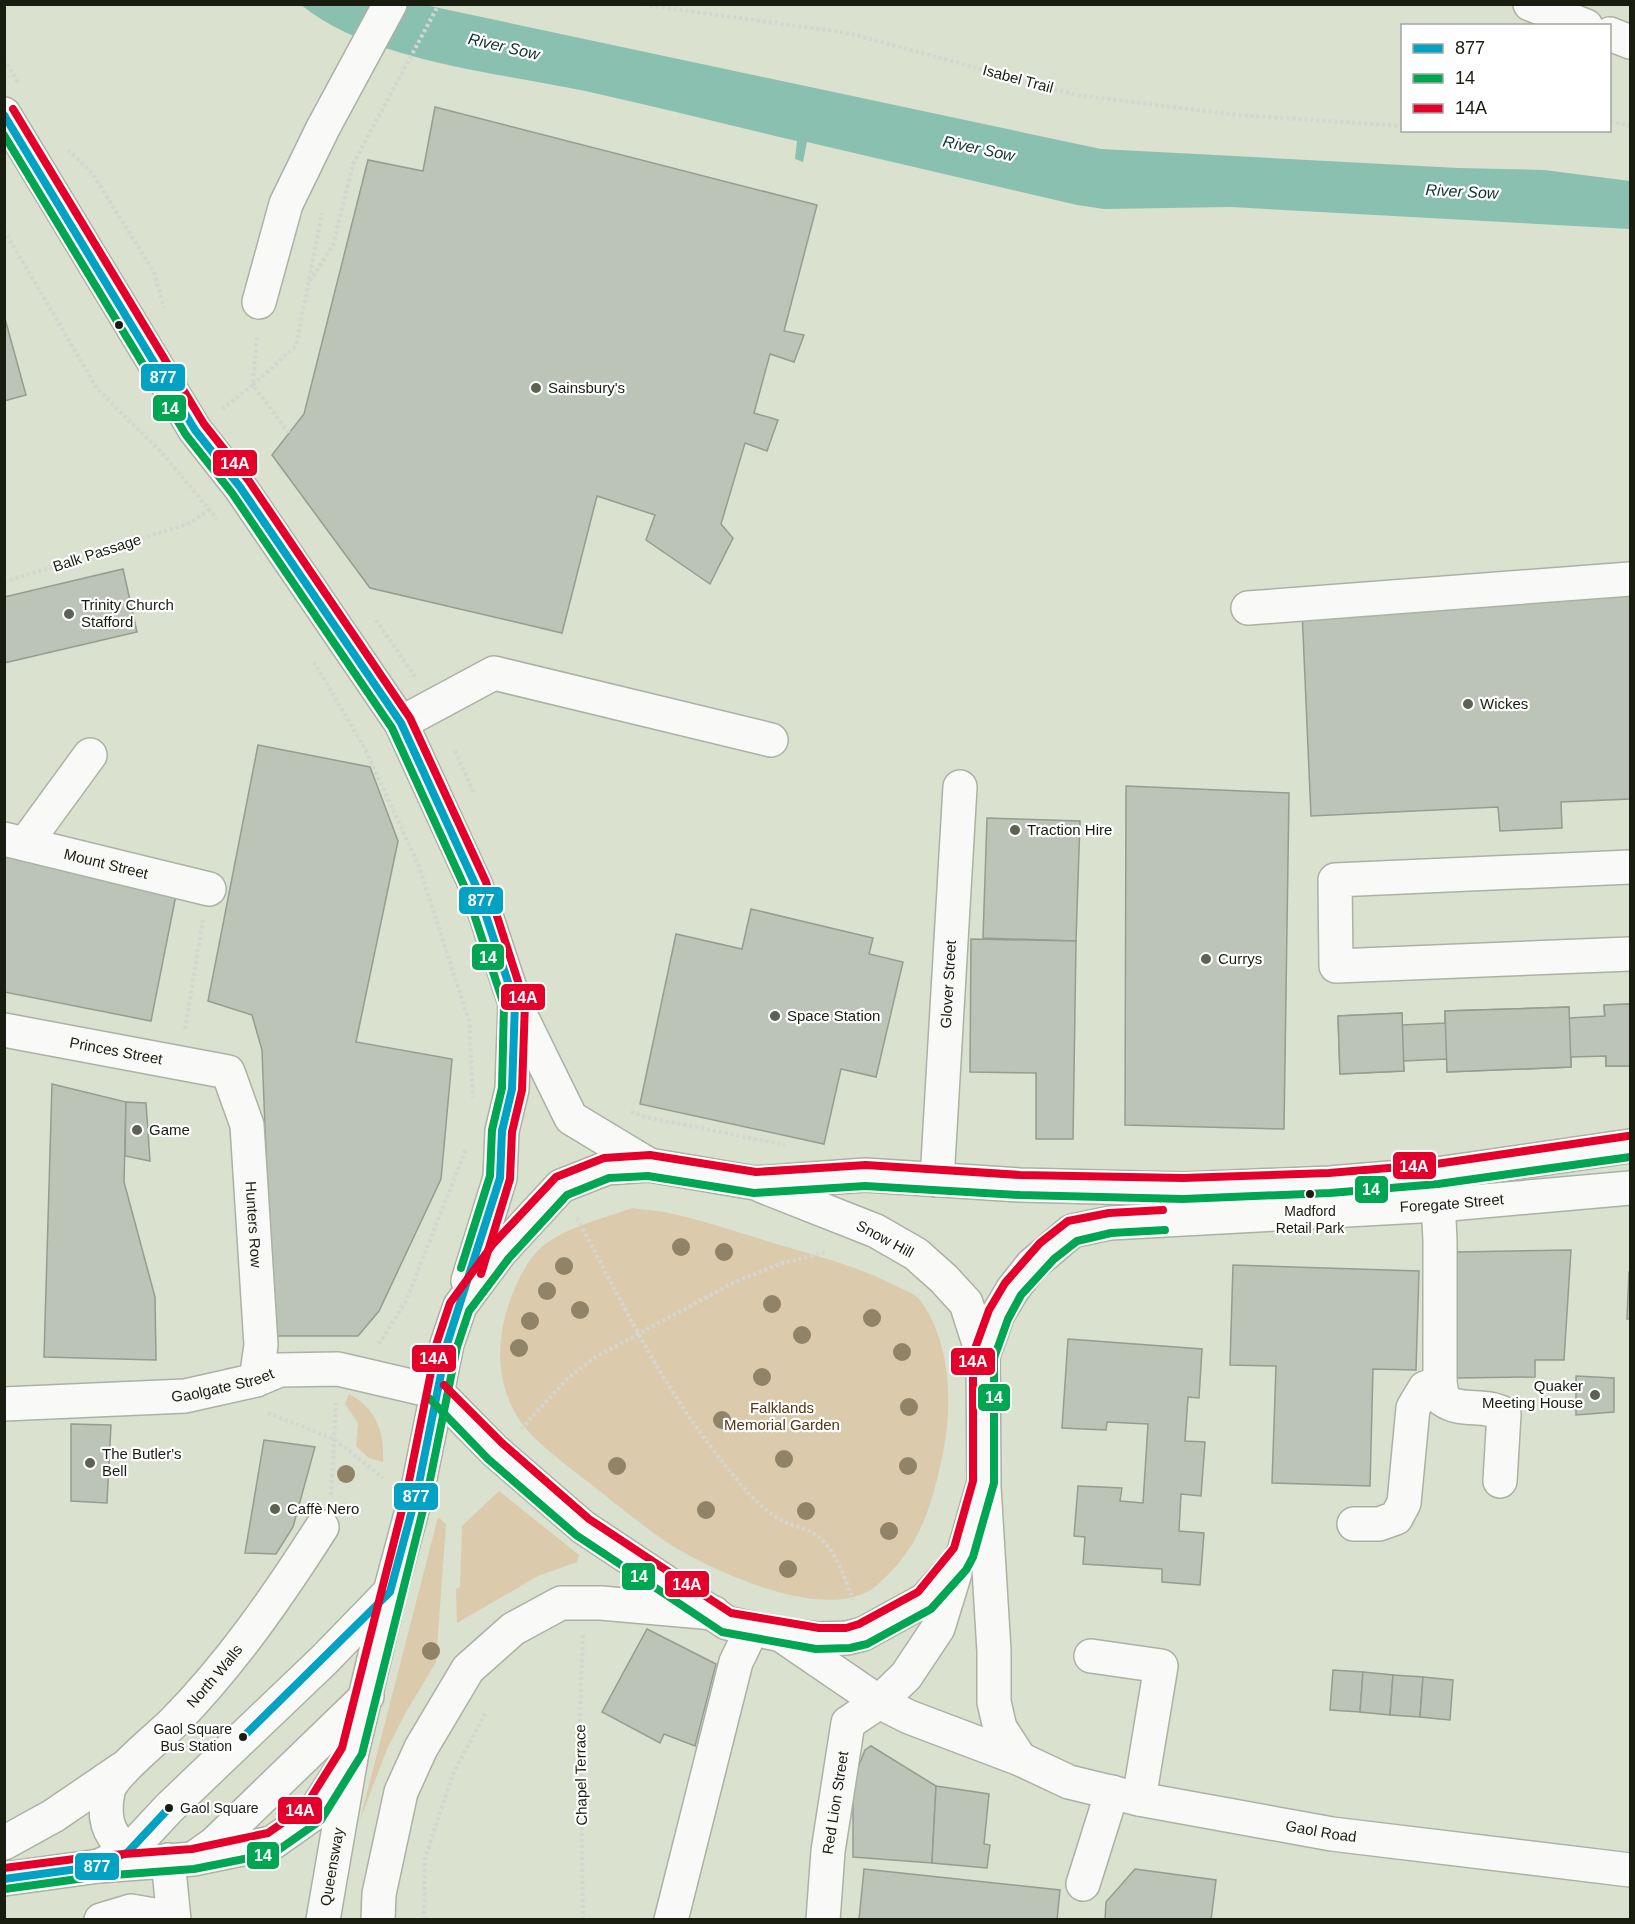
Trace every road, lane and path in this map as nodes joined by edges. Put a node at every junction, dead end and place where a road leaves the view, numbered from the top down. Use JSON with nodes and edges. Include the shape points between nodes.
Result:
{"nodes":[{"id":1,"x":390,"y":4,"type":"edge"},
{"id":2,"x":439,"y":4,"type":"edge"},
{"id":3,"x":638,"y":4,"type":"edge"},
{"id":4,"x":1530,"y":4,"type":"edge"},
{"id":5,"x":1581,"y":24,"type":"edge"},
{"id":6,"x":1611,"y":34,"type":"edge"},
{"id":7,"x":1630,"y":42,"type":"edge"},
{"id":8,"x":4,"y":114,"type":"edge"},
{"id":9,"x":1611,"y":122,"type":"edge"},
{"id":10,"x":1630,"y":125,"type":"edge"},
{"id":11,"x":1401,"y":126,"type":"edge"},
{"id":12,"x":4,"y":230,"type":"edge"},
{"id":13,"x":316,"y":243,"type":"dead end"},
{"id":14,"x":308,"y":284,"type":"junction"},
{"id":15,"x":259,"y":302,"type":"joint"},
{"id":16,"x":253,"y":385,"type":"junction"},
{"id":17,"x":195,"y":430,"type":"junction"},
{"id":18,"x":290,"y":433,"type":"dead end"},
{"id":19,"x":162,"y":453,"type":"junction"},
{"id":20,"x":210,"y":509,"type":"junction"},
{"id":21,"x":223,"y":528,"type":"dead end"},
{"id":22,"x":1630,"y":579,"type":"edge"},
{"id":23,"x":4,"y":582,"type":"edge"},
{"id":24,"x":1248,"y":608,"type":"dead end"},
{"id":25,"x":310,"y":655,"type":"dead end"},
{"id":26,"x":401,"y":723,"type":"junction"},
{"id":27,"x":771,"y":740,"type":"dead end"},
{"id":28,"x":90,"y":755,"type":"dead end"},
{"id":29,"x":960,"y":787,"type":"dead end"},
{"id":30,"x":15,"y":842,"type":"edge"},
{"id":31,"x":1630,"y":867,"type":"edge"},
{"id":32,"x":209,"y":889,"type":"joint"},
{"id":33,"x":1630,"y":954,"type":"edge"},
{"id":34,"x":515,"y":1003,"type":"junction"},
{"id":35,"x":4,"y":1030,"type":"edge"},
{"id":36,"x":179,"y":1065,"type":"junction"},
{"id":37,"x":228,"y":1072,"type":"joint"},
{"id":38,"x":473,"y":1102,"type":"dead end"},
{"id":39,"x":625,"y":1109,"type":"dead end"},
{"id":40,"x":789,"y":1145,"type":"dead end"},
{"id":41,"x":1630,"y":1146,"type":"edge"},
{"id":42,"x":466,"y":1148,"type":"dead end"},
{"id":43,"x":649,"y":1166,"type":"junction"},
{"id":44,"x":937,"y":1180,"type":"junction"},
{"id":45,"x":754,"y":1183,"type":"junction"},
{"id":46,"x":1630,"y":1188,"type":"edge"},
{"id":47,"x":1437,"y":1189,"type":"junction"},
{"id":48,"x":575,"y":1213,"type":"dead end"},
{"id":49,"x":827,"y":1252,"type":"dead end"},
{"id":50,"x":460,"y":1306,"type":"junction"},
{"id":51,"x":637,"y":1334,"type":"junction"},
{"id":52,"x":983,"y":1356,"type":"junction"},
{"id":53,"x":338,"y":1369,"type":"junction"},
{"id":54,"x":256,"y":1380,"type":"junction"},
{"id":55,"x":1440,"y":1383,"type":"junction"},
{"id":56,"x":437,"y":1392,"type":"junction"},
{"id":57,"x":4,"y":1404,"type":"edge"},
{"id":58,"x":519,"y":1431,"type":"dead end"},
{"id":59,"x":334,"y":1439,"type":"junction"},
{"id":60,"x":383,"y":1478,"type":"dead end"},
{"id":61,"x":1500,"y":1481,"type":"dead end"},
{"id":62,"x":984,"y":1482,"type":"junction"},
{"id":63,"x":1354,"y":1524,"type":"dead end"},
{"id":64,"x":322,"y":1527,"type":"joint"},
{"id":65,"x":958,"y":1563,"type":"junction"},
{"id":66,"x":390,"y":1592,"type":"junction"},
{"id":67,"x":854,"y":1600,"type":"dead end"},
{"id":68,"x":716,"y":1613,"type":"junction"},
{"id":69,"x":584,"y":1630,"type":"dead end"},
{"id":70,"x":767,"y":1632,"type":"junction"},
{"id":71,"x":1091,"y":1656,"type":"dead end"},
{"id":72,"x":367,"y":1696,"type":"junction"},
{"id":73,"x":879,"y":1702,"type":"junction"},
{"id":74,"x":485,"y":1712,"type":"dead end"},
{"id":75,"x":352,"y":1752,"type":"junction"},
{"id":76,"x":1020,"y":1759,"type":"junction"},
{"id":77,"x":130,"y":1763,"type":"junction"},
{"id":78,"x":1126,"y":1796,"type":"junction"},
{"id":79,"x":4,"y":1843,"type":"edge"},
{"id":80,"x":160,"y":1858,"type":"junction"},
{"id":81,"x":1630,"y":1870,"type":"edge"},
{"id":82,"x":4,"y":1879,"type":"edge"},
{"id":83,"x":1083,"y":1884,"type":"dead end"},
{"id":84,"x":173,"y":1919,"type":"edge"},
{"id":85,"x":101,"y":1920,"type":"edge"},
{"id":86,"x":323,"y":1920,"type":"edge"},
{"id":87,"x":378,"y":1920,"type":"edge"},
{"id":88,"x":424,"y":1920,"type":"edge"},
{"id":89,"x":583,"y":1920,"type":"edge"},
{"id":90,"x":671,"y":1920,"type":"edge"},
{"id":91,"x":823,"y":1920,"type":"edge"}],
"edges":[{"from":1,"to":15,"type":"main road","via":[[286,204]]},
{"from":2,"to":14,"type":"path","via":[[353,164],[333,244]]},
{"from":3,"to":11,"type":"path","name":"Isabel Trail","via":[[848,33],[1076,95],[1238,115]]},
{"from":4,"to":5,"type":"main road"},
{"from":6,"to":7,"type":"main road"},
{"from":8,"to":17,"type":"main road"},
{"from":9,"to":10,"type":"path"},
{"from":12,"to":19,"type":"path","via":[[98,390]]},
{"from":13,"to":14,"type":"path"},
{"from":14,"to":16,"type":"path","via":[[296,346]]},
{"from":15,"to":16,"type":"path"},
{"from":16,"to":17,"type":"path"},
{"from":16,"to":18,"type":"path"},
{"from":17,"to":19,"type":"path"},
{"from":17,"to":26,"type":"main road","via":[[240,487]]},
{"from":19,"to":20,"type":"path"},
{"from":20,"to":21,"type":"path"},
{"from":20,"to":23,"type":"path","name":"Balk Passage","via":[[190,523]]},
{"from":22,"to":24,"type":"main road"},
{"from":25,"to":38,"type":"path","via":[[364,747],[419,866],[469,1020]]},
{"from":26,"to":27,"type":"main road","via":[[494,673]]},
{"from":26,"to":34,"type":"main road","via":[[476,886]]},
{"from":28,"to":30,"type":"main road"},
{"from":29,"to":44,"type":"main road","name":"Glover Street"},
{"from":30,"to":32,"type":"main road","name":"Mount Street"},
{"from":31,"to":33,"type":"main road","via":[[1335,880],[1336,966]]},
{"from":32,"to":36,"type":"path"},
{"from":34,"to":43,"type":"main road","via":[[571,1118]]},
{"from":34,"to":50,"type":"main road","name":"Queensway","via":[[512,1089],[502,1131],[500,1178]]},
{"from":35,"to":36,"type":"main road","name":"Princes Street"},
{"from":36,"to":37,"type":"main road","name":"Princes Street"},
{"from":37,"to":54,"type":"main road","name":"Hunters Row","via":[[247,1125],[261,1346]]},
{"from":39,"to":40,"type":"path","via":[[645,1117]]},
{"from":41,"to":47,"type":"main road","name":"Foregate Street"},
{"from":42,"to":53,"type":"path","via":[[406,1301],[382,1342]]},
{"from":43,"to":45,"type":"main road"},
{"from":43,"to":50,"type":"main road","via":[[607,1167],[561,1186],[501,1251]]},
{"from":44,"to":45,"type":"main road","name":"Foregate Street","via":[[865,1175]]},
{"from":44,"to":47,"type":"main road","name":"Foregate Street","via":[[1183,1189],[1330,1183]]},
{"from":45,"to":52,"type":"main road","name":"Snow Hill","via":[[876,1231],[916,1254],[966,1303]]},
{"from":46,"to":47,"type":"main road","name":"Foregate Street"},
{"from":47,"to":52,"type":"main road","name":"Foregate Street","via":[[1110,1223],[1072,1232],[1040,1258],[1013,1289]]},
{"from":47,"to":55,"type":"main road"},
{"from":48,"to":51,"type":"path"},
{"from":49,"to":51,"type":"path","via":[[780,1264],[733,1283]]},
{"from":50,"to":56,"type":"main road","name":"Queensway"},
{"from":51,"to":58,"type":"path","via":[[568,1378]]},
{"from":51,"to":67,"type":"path","via":[[731,1473],[778,1518],[822,1539],[837,1561]]},
{"from":52,"to":62,"type":"main road","name":"Snow Hill"},
{"from":53,"to":54,"type":"main road","name":"Gaolgate Street","via":[[280,1370]]},
{"from":53,"to":56,"type":"main road","name":"Gaolgate Street"},
{"from":54,"to":57,"type":"main road","name":"Gaolgate Street","via":[[185,1396]]},
{"from":54,"to":59,"type":"path","via":[[258,1409]]},
{"from":55,"to":61,"type":"main road","via":[[1443,1400],[1453,1407],[1494,1408],[1504,1414]]},
{"from":55,"to":63,"type":"main road","via":[[1425,1388],[1413,1408],[1404,1503],[1396,1518],[1379,1524]]},
{"from":56,"to":66,"type":"main road","name":"Queensway","via":[[418,1488]]},
{"from":56,"to":68,"type":"main road","via":[[495,1451],[583,1527]]},
{"from":59,"to":60,"type":"path"},
{"from":59,"to":64,"type":"path","via":[[330,1510]]},
{"from":62,"to":65,"type":"main road","name":"Snow Hill"},
{"from":62,"to":76,"type":"main road","via":[[994,1702],[1000,1728]]},
{"from":64,"to":77,"type":"main road","name":"North Walls","via":[[295,1589],[173,1723]]},
{"from":65,"to":70,"type":"main road","name":"Snow Hill","via":[[925,1600],[863,1634],[818,1639]]},
{"from":65,"to":73,"type":"main road","name":"Red Lion Street","via":[[938,1628],[906,1676]]},
{"from":66,"to":72,"type":"main road","name":"Queensway"},
{"from":66,"to":80,"type":"main road","via":[[169,1808]]},
{"from":68,"to":70,"type":"main road","via":[[727,1623]]},
{"from":68,"to":87,"type":"main road","via":[[561,1603],[513,1629],[468,1669],[421,1748],[401,1792],[383,1872]]},
{"from":69,"to":89,"type":"path","name":"Chapel Terrace","via":[[580,1718]]},
{"from":70,"to":73,"type":"main road","name":"Gaol Road"},
{"from":70,"to":90,"type":"main road","via":[[736,1662]]},
{"from":71,"to":78,"type":"main road","via":[[1161,1666]]},
{"from":72,"to":75,"type":"main road","name":"Queensway"},
{"from":72,"to":80,"type":"main road","via":[[214,1844]]},
{"from":73,"to":76,"type":"main road","name":"Gaol Road","via":[[909,1718]]},
{"from":73,"to":91,"type":"main road","name":"Red Lion Street","via":[[848,1723],[828,1851]]},
{"from":74,"to":88,"type":"path","via":[[453,1774],[425,1858]]},
{"from":75,"to":80,"type":"main road","via":[[313,1814],[291,1833],[272,1843]]},
{"from":75,"to":86,"type":"main road","name":"Queensway"},
{"from":76,"to":78,"type":"main road","name":"Gaol Road","via":[[1069,1782]]},
{"from":77,"to":79,"type":"main road","name":"North Walls","via":[[53,1816]]},
{"from":77,"to":80,"type":"main road","name":"North Walls","via":[[108,1790],[106,1820],[113,1838]]},
{"from":78,"to":81,"type":"main road","name":"Gaol Road","via":[[1332,1834],[1571,1852]]},
{"from":78,"to":83,"type":"main road"},
{"from":80,"to":82,"type":"main road"},
{"from":80,"to":84,"type":"main road"},
{"from":84,"to":85,"type":"main road","via":[[131,1911]]}]}
